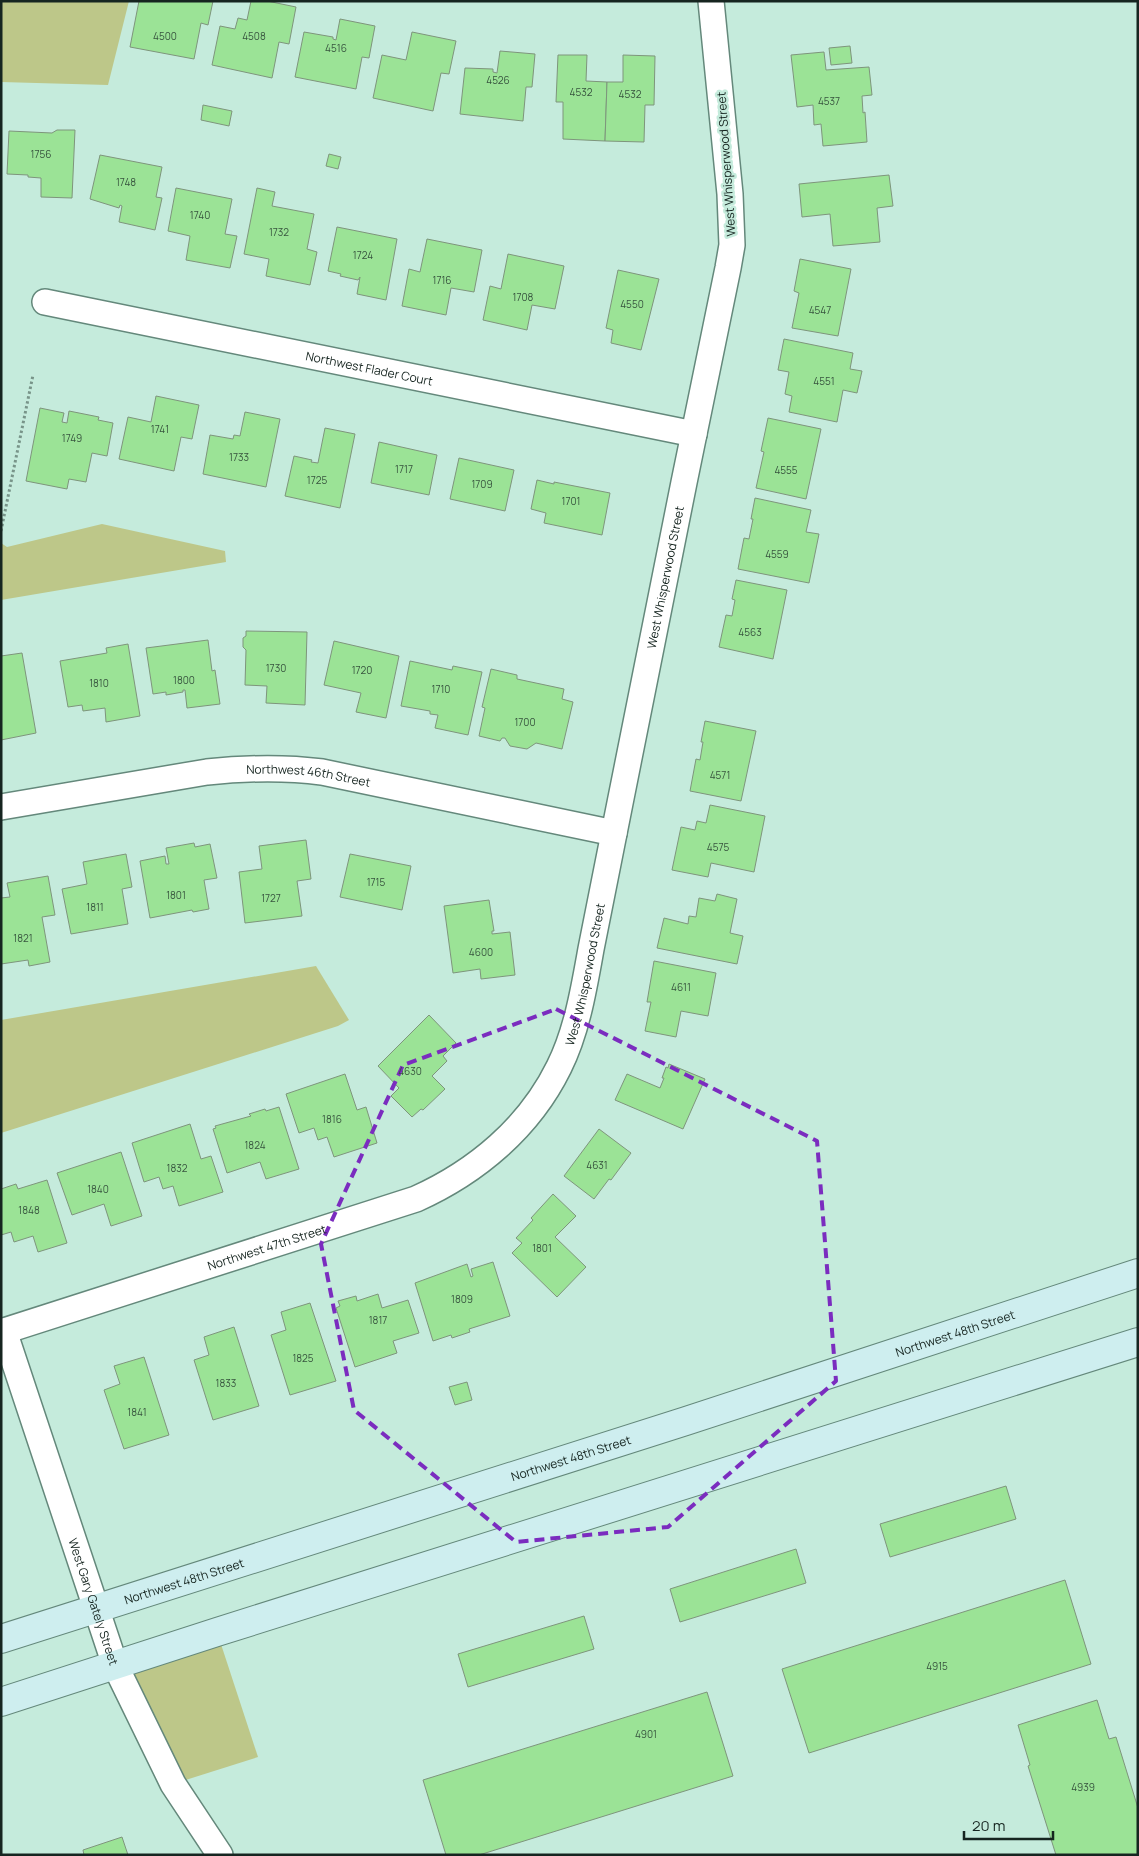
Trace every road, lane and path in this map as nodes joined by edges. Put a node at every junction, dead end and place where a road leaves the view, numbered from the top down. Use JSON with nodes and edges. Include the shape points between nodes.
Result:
{"nodes":[{"id":1,"x":712,"y":1,"type":"edge"},
{"id":2,"x":45,"y":302,"type":"dead end"},
{"id":3,"x":32,"y":375,"type":"dead end"},
{"id":4,"x":694,"y":434,"type":"junction"},
{"id":5,"x":2,"y":531,"type":"edge"},
{"id":6,"x":1,"y":807,"type":"edge"},
{"id":7,"x":614,"y":832,"type":"junction"},
{"id":8,"x":512,"y":1134,"type":"joint"},
{"id":9,"x":1138,"y":1274,"type":"edge"},
{"id":10,"x":3,"y":1331,"type":"edge"},
{"id":11,"x":1138,"y":1342,"type":"edge"},
{"id":12,"x":96,"y":1608,"type":"junction"},
{"id":13,"x":1,"y":1639,"type":"edge"},
{"id":14,"x":115,"y":1665,"type":"junction"},
{"id":15,"x":1,"y":1702,"type":"edge"},
{"id":16,"x":220,"y":1855,"type":"edge"}],
"edges":[{"from":1,"to":4,"type":"street","name":"West Whisperwood Street","via":[[732,245]]},
{"from":2,"to":4,"type":"street","name":"Northwest Flader Court"},
{"from":3,"to":5,"type":"path"},
{"from":4,"to":7,"type":"street","name":"West Whisperwood Street"},
{"from":6,"to":7,"type":"street","name":"Northwest 46th Street","via":[[207,772],[290,768]]},
{"from":7,"to":8,"type":"street","name":"West Whisperwood Street","via":[[581,1001],[568,1044],[550,1083]]},
{"from":8,"to":10,"type":"street","name":"Northwest 47th Street","via":[[465,1173],[416,1199]]},
{"from":9,"to":12,"type":"main road","name":"Northwest 48th Street"},
{"from":10,"to":12,"type":"street","name":"West Gary Gately Street"},
{"from":11,"to":14,"type":"main road"},
{"from":12,"to":13,"type":"main road","name":"Northwest 48th Street"},
{"from":12,"to":14,"type":"street","name":"West Gary Gately Street"},
{"from":14,"to":15,"type":"main road"},
{"from":14,"to":16,"type":"street","name":"West Gary Gately Street","via":[[173,1784]]}]}
